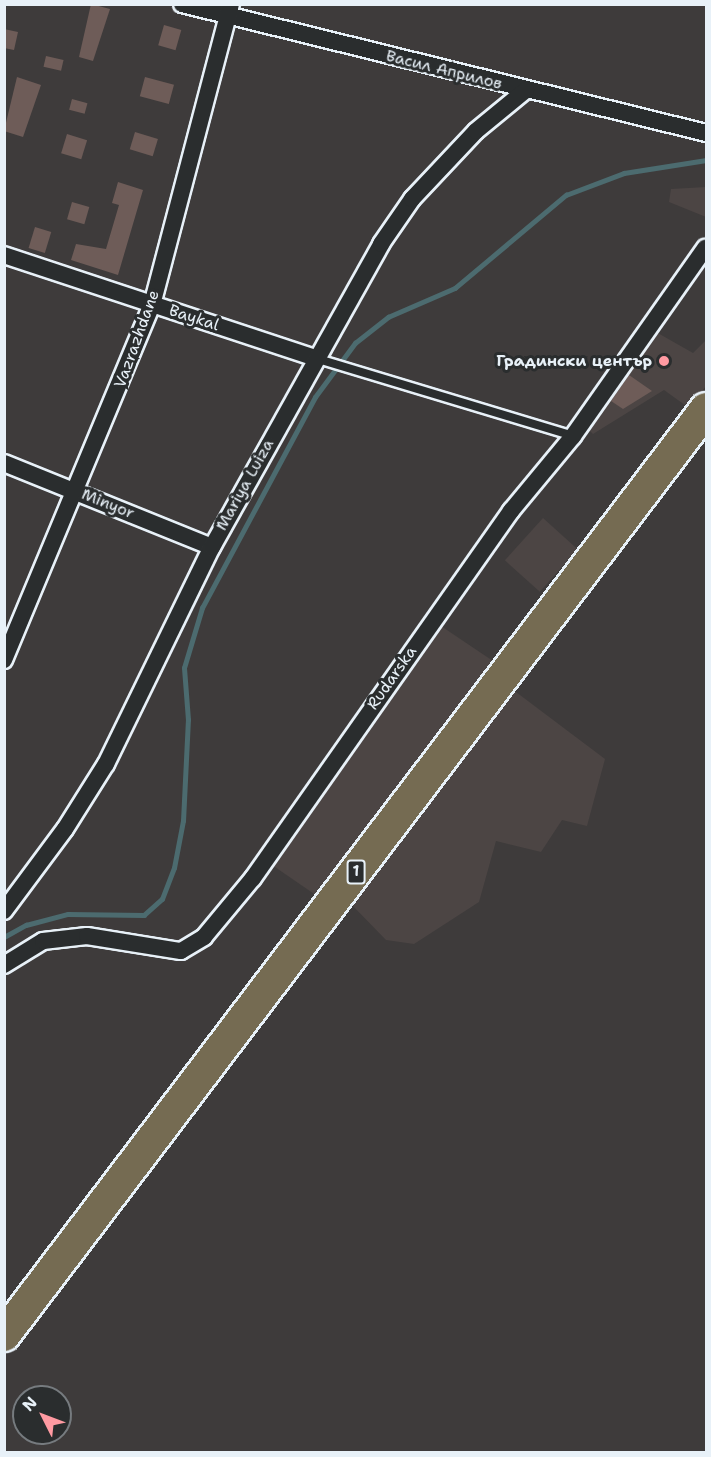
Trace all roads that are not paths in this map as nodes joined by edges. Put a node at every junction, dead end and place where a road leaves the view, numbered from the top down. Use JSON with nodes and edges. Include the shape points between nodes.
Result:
{"nodes":[{"id":1,"x":182,"y":4,"type":"edge"},
{"id":2,"x":228,"y":10,"type":"edge"},
{"id":3,"x":526,"y":90,"type":"junction"},
{"id":4,"x":706,"y":133,"type":"edge"},
{"id":5,"x":705,"y":249,"type":"edge"},
{"id":6,"x":4,"y":255,"type":"edge"},
{"id":7,"x":152,"y":305,"type":"junction"},
{"id":8,"x":322,"y":360,"type":"junction"},
{"id":9,"x":706,"y":409,"type":"edge"},
{"id":10,"x":573,"y":436,"type":"junction"},
{"id":11,"x":4,"y":463,"type":"edge"},
{"id":12,"x":77,"y":492,"type":"junction"},
{"id":13,"x":212,"y":547,"type":"junction"},
{"id":14,"x":4,"y":660,"type":"edge"},
{"id":15,"x":4,"y":910,"type":"edge"},
{"id":16,"x":4,"y":965,"type":"edge"},
{"id":17,"x":4,"y":1335,"type":"edge"}],
"edges":[{"from":1,"to":2,"type":"street","name":"Васил Априлов"},
{"from":2,"to":3,"type":"street","name":"Васил Априлов"},
{"from":2,"to":7,"type":"street","name":"Vazrazhdane"},
{"from":3,"to":4,"type":"street","name":"Васил Априлов"},
{"from":3,"to":8,"type":"street","name":"Mariya Luiza","via":[[476,131],[412,199],[381,244]]},
{"from":5,"to":10,"type":"street","name":"Rudarska"},
{"from":6,"to":7,"type":"street","name":"Baykal"},
{"from":7,"to":8,"type":"street","name":"Baykal"},
{"from":7,"to":12,"type":"street","name":"Vazrazhdane"},
{"from":8,"to":10,"type":"lane"},
{"from":8,"to":13,"type":"street","name":"Mariya Luiza"},
{"from":9,"to":17,"type":"highway","number":"1"},
{"from":10,"to":16,"type":"street","name":"Rudarska","via":[[510,511],[253,878],[204,937],[181,951],[87,936],[43,941]]},
{"from":11,"to":12,"type":"street","name":"Minyor"},
{"from":12,"to":13,"type":"street","name":"Minyor"},
{"from":12,"to":14,"type":"street","name":"Vazrazhdane"},
{"from":13,"to":15,"type":"street","name":"Mariya Luiza","via":[[106,764],[65,829]]}]}
